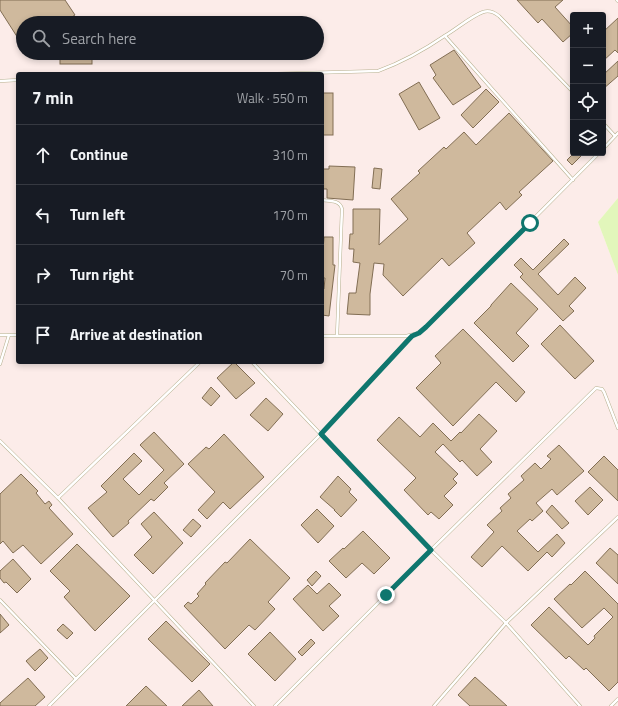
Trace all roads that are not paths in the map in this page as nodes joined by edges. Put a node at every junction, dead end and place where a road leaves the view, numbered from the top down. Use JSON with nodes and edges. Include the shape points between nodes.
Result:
{"nodes":[{"id":1,"x":445,"y":36,"type":"junction"},
{"id":2,"x":324,"y":73,"type":"edge"},
{"id":3,"x":16,"y":80,"type":"edge"},
{"id":4,"x":0,"y":81,"type":"edge"},
{"id":5,"x":570,"y":89,"type":"edge"},
{"id":6,"x":606,"y":126,"type":"edge"},
{"id":7,"x":618,"y":133,"type":"edge"},
{"id":8,"x":615,"y":136,"type":"junction"},
{"id":9,"x":606,"y":146,"type":"edge"},
{"id":10,"x":596,"y":156,"type":"edge"},
{"id":11,"x":573,"y":180,"type":"junction"},
{"id":12,"x":324,"y":200,"type":"edge"},
{"id":13,"x":16,"y":335,"type":"edge"},
{"id":14,"x":0,"y":336,"type":"edge"},
{"id":15,"x":9,"y":336,"type":"junction"},
{"id":16,"x":324,"y":336,"type":"edge"},
{"id":17,"x":337,"y":336,"type":"junction"},
{"id":18,"x":412,"y":336,"type":"junction"},
{"id":19,"x":0,"y":364,"type":"edge"},
{"id":20,"x":198,"y":364,"type":"edge"},
{"id":21,"x":254,"y":364,"type":"edge"},
{"id":22,"x":618,"y":428,"type":"edge"},
{"id":23,"x":321,"y":434,"type":"junction"},
{"id":24,"x":0,"y":441,"type":"edge"},
{"id":25,"x":58,"y":498,"type":"junction"},
{"id":26,"x":618,"y":517,"type":"edge"},
{"id":27,"x":431,"y":550,"type":"junction"},
{"id":28,"x":0,"y":600,"type":"edge"},
{"id":29,"x":155,"y":600,"type":"junction"},
{"id":30,"x":506,"y":623,"type":"junction"},
{"id":31,"x":76,"y":679,"type":"junction"},
{"id":32,"x":618,"y":699,"type":"edge"},
{"id":33,"x":49,"y":706,"type":"edge"},
{"id":34,"x":254,"y":706,"type":"edge"},
{"id":35,"x":275,"y":706,"type":"edge"},
{"id":36,"x":434,"y":706,"type":"edge"},
{"id":37,"x":580,"y":706,"type":"edge"},
{"id":38,"x":611,"y":706,"type":"edge"}],
"edges":[{"from":1,"to":2,"type":"lane","via":[[378,71]]},
{"from":1,"to":5,"type":"lane","via":[[483,12],[495,13]]},
{"from":1,"to":11,"type":"lane"},
{"from":3,"to":4,"type":"lane"},
{"from":6,"to":8,"type":"lane"},
{"from":7,"to":8,"type":"lane"},
{"from":8,"to":9,"type":"lane"},
{"from":10,"to":11,"type":"lane"},
{"from":11,"to":18,"type":"lane","via":[[431,323]]},
{"from":12,"to":17,"type":"lane","via":[[342,206]]},
{"from":13,"to":15,"type":"lane"},
{"from":14,"to":15,"type":"lane"},
{"from":15,"to":19,"type":"lane"},
{"from":16,"to":17,"type":"lane"},
{"from":17,"to":18,"type":"lane"},
{"from":18,"to":23,"type":"lane"},
{"from":20,"to":25,"type":"lane"},
{"from":21,"to":23,"type":"lane"},
{"from":22,"to":27,"type":"lane","via":[[604,392],[596,388]]},
{"from":23,"to":27,"type":"lane"},
{"from":23,"to":29,"type":"lane"},
{"from":24,"to":25,"type":"lane"},
{"from":25,"to":29,"type":"lane"},
{"from":26,"to":30,"type":"lane"},
{"from":27,"to":30,"type":"lane"},
{"from":27,"to":35,"type":"lane"},
{"from":28,"to":31,"type":"lane"},
{"from":29,"to":31,"type":"lane"},
{"from":29,"to":34,"type":"lane"},
{"from":30,"to":36,"type":"lane"},
{"from":30,"to":37,"type":"lane"},
{"from":31,"to":33,"type":"lane"},
{"from":32,"to":38,"type":"lane"}]}
